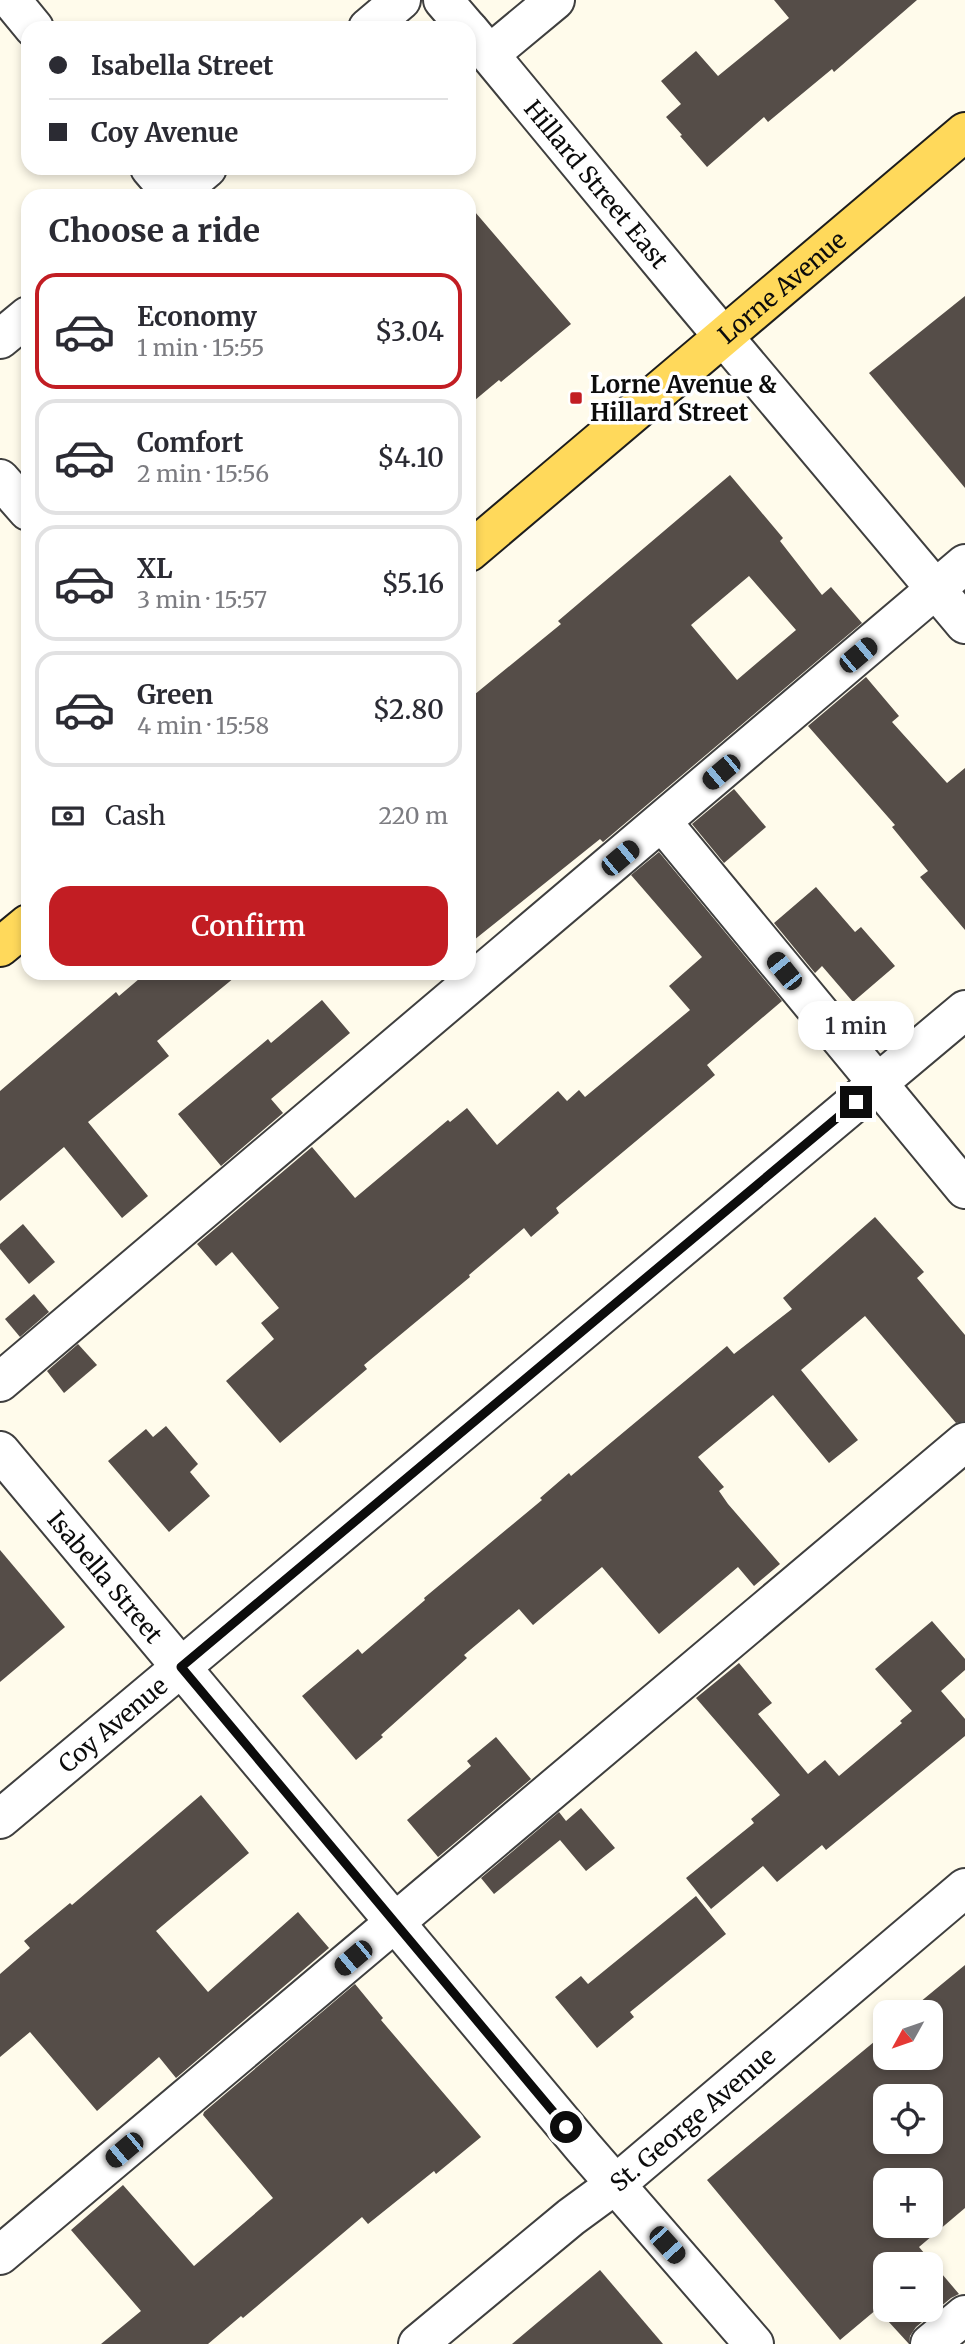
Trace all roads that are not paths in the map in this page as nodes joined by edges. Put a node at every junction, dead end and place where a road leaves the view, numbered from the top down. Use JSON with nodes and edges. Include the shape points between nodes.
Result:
{"nodes":[{"id":1,"x":11,"y":0,"type":"edge"},
{"id":2,"x":401,"y":0,"type":"edge"},
{"id":3,"x":443,"y":0,"type":"edge"},
{"id":4,"x":555,"y":0,"type":"edge"},
{"id":5,"x":28,"y":21,"type":"edge"},
{"id":6,"x":376,"y":21,"type":"edge"},
{"id":7,"x":461,"y":21,"type":"edge"},
{"id":8,"x":476,"y":37,"type":"edge"},
{"id":9,"x":476,"y":38,"type":"edge"},
{"id":10,"x":965,"y":132,"type":"edge"},
{"id":11,"x":156,"y":175,"type":"edge"},
{"id":12,"x":199,"y":175,"type":"edge"},
{"id":13,"x":168,"y":189,"type":"edge"},
{"id":14,"x":182,"y":189,"type":"edge"},
{"id":15,"x":21,"y":322,"type":"edge"},
{"id":16,"x":723,"y":337,"type":"junction"},
{"id":17,"x":0,"y":339,"type":"edge"},
{"id":18,"x":0,"y":479,"type":"edge"},
{"id":19,"x":21,"y":503,"type":"edge"},
{"id":20,"x":476,"y":546,"type":"edge"},
{"id":21,"x":965,"y":565,"type":"edge"},
{"id":22,"x":936,"y":589,"type":"junction"},
{"id":23,"x":965,"y":624,"type":"edge"},
{"id":24,"x":662,"y":822,"type":"junction"},
{"id":25,"x":21,"y":930,"type":"edge"},
{"id":26,"x":0,"y":947,"type":"edge"},
{"id":27,"x":476,"y":979,"type":"edge"},
{"id":28,"x":475,"y":980,"type":"edge"},
{"id":29,"x":965,"y":1010,"type":"edge"},
{"id":30,"x":877,"y":1085,"type":"junction"},
{"id":31,"x":965,"y":1189,"type":"edge"},
{"id":32,"x":0,"y":1382,"type":"edge"},
{"id":33,"x":965,"y":1442,"type":"edge"},
{"id":34,"x":0,"y":1451,"type":"edge"},
{"id":35,"x":181,"y":1667,"type":"junction"},
{"id":36,"x":0,"y":1819,"type":"edge"},
{"id":37,"x":965,"y":1888,"type":"edge"},
{"id":38,"x":394,"y":1923,"type":"junction"},
{"id":39,"x":616,"y":2184,"type":"junction"},
{"id":40,"x":0,"y":2255,"type":"edge"},
{"id":41,"x":965,"y":2315,"type":"edge"},
{"id":42,"x":418,"y":2344,"type":"edge"},
{"id":43,"x":754,"y":2344,"type":"edge"},
{"id":44,"x":930,"y":2344,"type":"edge"}],
"edges":[{"from":1,"to":5,"type":"street"},
{"from":2,"to":6,"type":"street"},
{"from":3,"to":7,"type":"street","name":"Hillard Street East"},
{"from":4,"to":8,"type":"street"},
{"from":9,"to":16,"type":"street","name":"Hillard Street East"},
{"from":10,"to":16,"type":"main road","name":"Lorne Avenue"},
{"from":11,"to":13,"type":"street"},
{"from":12,"to":14,"type":"street"},
{"from":15,"to":17,"type":"street"},
{"from":16,"to":20,"type":"main road","name":"Lorne Avenue"},
{"from":16,"to":22,"type":"street","name":"Hillard Street East"},
{"from":18,"to":19,"type":"street"},
{"from":21,"to":22,"type":"street"},
{"from":22,"to":23,"type":"street","name":"Hillard Street East"},
{"from":22,"to":24,"type":"street"},
{"from":24,"to":27,"type":"street"},
{"from":24,"to":30,"type":"street"},
{"from":25,"to":26,"type":"main road"},
{"from":28,"to":32,"type":"street"},
{"from":29,"to":30,"type":"street","name":"Coy Avenue"},
{"from":30,"to":31,"type":"street"},
{"from":30,"to":35,"type":"street","name":"Coy Avenue"},
{"from":33,"to":38,"type":"street"},
{"from":34,"to":35,"type":"street","name":"Isabella Street"},
{"from":35,"to":36,"type":"street","name":"Coy Avenue"},
{"from":35,"to":38,"type":"street","name":"Isabella Street"},
{"from":37,"to":39,"type":"street","name":"St. George Avenue"},
{"from":38,"to":39,"type":"street","name":"Isabella Street"},
{"from":38,"to":40,"type":"street"},
{"from":39,"to":42,"type":"street","name":"St. George Avenue"},
{"from":39,"to":43,"type":"street","name":"Isabella Street"},
{"from":41,"to":44,"type":"street"}]}
